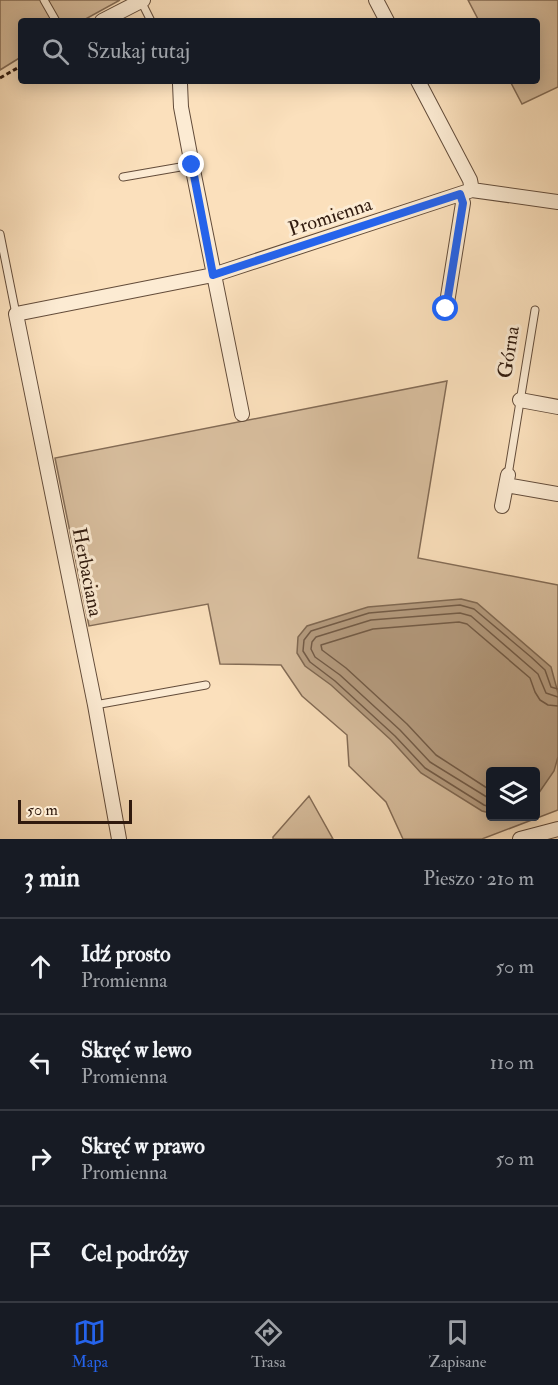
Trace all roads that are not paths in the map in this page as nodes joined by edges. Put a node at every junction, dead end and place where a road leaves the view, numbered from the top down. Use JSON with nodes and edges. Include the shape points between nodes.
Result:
{"nodes":[{"id":1,"x":44,"y":0,"type":"edge"},
{"id":2,"x":142,"y":0,"type":"edge"},
{"id":3,"x":376,"y":0,"type":"edge"},
{"id":4,"x":54,"y":18,"type":"edge"},
{"id":5,"x":108,"y":18,"type":"edge"},
{"id":6,"x":150,"y":18,"type":"edge"},
{"id":7,"x":385,"y":18,"type":"edge"},
{"id":8,"x":180,"y":84,"type":"dead end"},
{"id":9,"x":420,"y":84,"type":"edge"},
{"id":10,"x":192,"y":165,"type":"junction"},
{"id":11,"x":123,"y":177,"type":"dead end"},
{"id":12,"x":466,"y":192,"type":"junction"},
{"id":13,"x":558,"y":202,"type":"edge"},
{"id":14,"x":0,"y":234,"type":"edge"},
{"id":15,"x":213,"y":275,"type":"junction"},
{"id":16,"x":446,"y":309,"type":"dead end"},
{"id":17,"x":535,"y":310,"type":"dead end"},
{"id":18,"x":16,"y":314,"type":"junction"},
{"id":19,"x":520,"y":400,"type":"junction"},
{"id":20,"x":558,"y":407,"type":"edge"},
{"id":21,"x":242,"y":414,"type":"dead end"},
{"id":22,"x":507,"y":480,"type":"junction"},
{"id":23,"x":558,"y":494,"type":"edge"},
{"id":24,"x":502,"y":506,"type":"dead end"},
{"id":25,"x":206,"y":685,"type":"dead end"},
{"id":26,"x":95,"y":705,"type":"junction"},
{"id":27,"x":558,"y":829,"type":"edge"},
{"id":28,"x":119,"y":839,"type":"edge"},
{"id":29,"x":520,"y":839,"type":"edge"}],
"edges":[{"from":1,"to":4,"type":"lane"},
{"from":2,"to":5,"type":"street"},
{"from":2,"to":6,"type":"lane"},
{"from":3,"to":7,"type":"street"},
{"from":8,"to":10,"type":"street"},
{"from":9,"to":12,"type":"street","via":[[470,180]]},
{"from":10,"to":11,"type":"lane"},
{"from":10,"to":15,"type":"street"},
{"from":12,"to":13,"type":"street","name":"Promienna"},
{"from":12,"to":15,"type":"street","name":"Promienna"},
{"from":12,"to":16,"type":"street"},
{"from":14,"to":18,"type":"lane"},
{"from":15,"to":18,"type":"street","name":"Promienna"},
{"from":15,"to":21,"type":"street"},
{"from":17,"to":19,"type":"lane","name":"Górna"},
{"from":18,"to":26,"type":"street","name":"Herbaciana"},
{"from":19,"to":20,"type":"street","name":"Górna"},
{"from":19,"to":22,"type":"lane","name":"Górna"},
{"from":22,"to":23,"type":"street"},
{"from":22,"to":24,"type":"street"},
{"from":25,"to":26,"type":"lane"},
{"from":26,"to":28,"type":"street","name":"Herbaciana"},
{"from":27,"to":29,"type":"street"}]}
